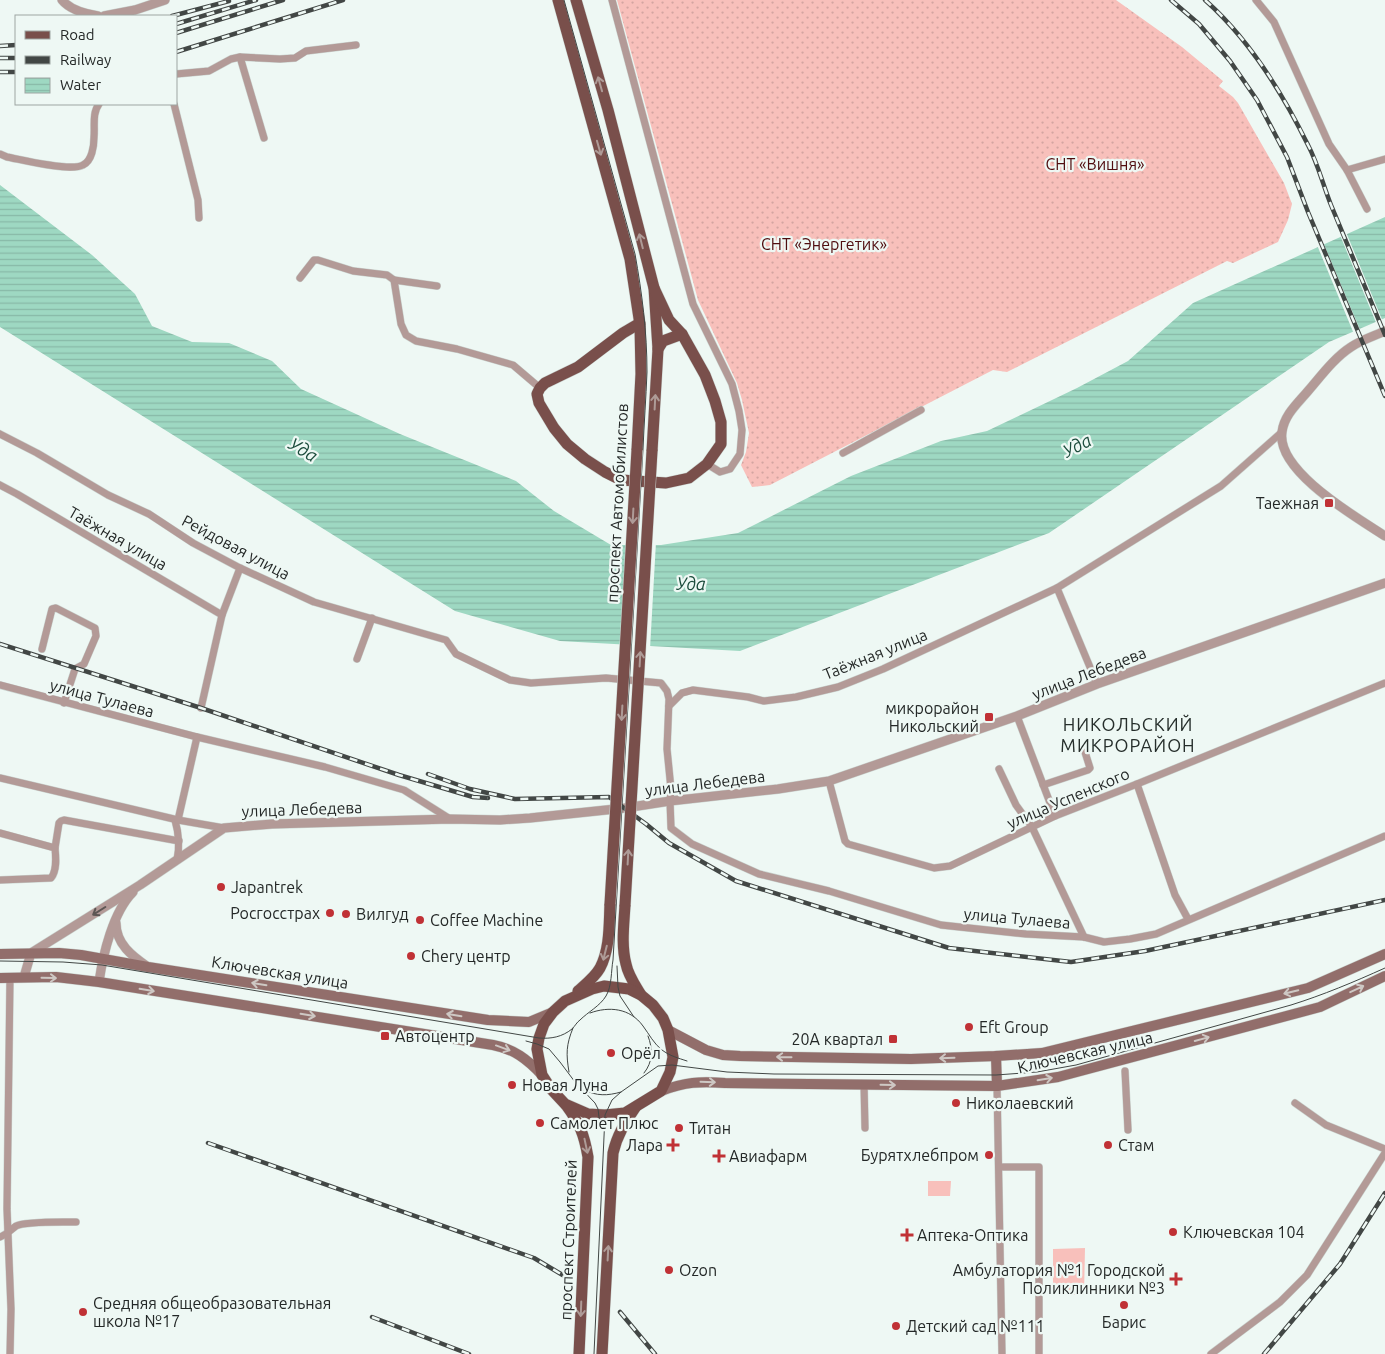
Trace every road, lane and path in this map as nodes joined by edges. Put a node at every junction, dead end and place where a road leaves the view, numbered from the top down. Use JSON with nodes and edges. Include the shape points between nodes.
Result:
{"nodes":[{"id":1,"x":62,"y":0,"type":"edge"},
{"id":2,"x":162,"y":0,"type":"edge"},
{"id":3,"x":558,"y":0,"type":"edge"},
{"id":4,"x":576,"y":0,"type":"edge"},
{"id":5,"x":612,"y":0,"type":"edge"},
{"id":6,"x":1256,"y":0,"type":"edge"},
{"id":7,"x":92,"y":15,"type":"edge"},
{"id":8,"x":109,"y":15,"type":"edge"},
{"id":9,"x":356,"y":45,"type":"dead end"},
{"id":10,"x":240,"y":57,"type":"junction"},
{"id":11,"x":178,"y":74,"type":"edge"},
{"id":12,"x":98,"y":105,"type":"edge"},
{"id":13,"x":174,"y":105,"type":"edge"},
{"id":14,"x":264,"y":138,"type":"dead end"},
{"id":15,"x":0,"y":154,"type":"edge"},
{"id":16,"x":1385,"y":159,"type":"edge"},
{"id":17,"x":1347,"y":170,"type":"junction"},
{"id":18,"x":1366,"y":209,"type":"dead end"},
{"id":19,"x":199,"y":218,"type":"dead end"},
{"id":20,"x":300,"y":278,"type":"dead end"},
{"id":21,"x":394,"y":280,"type":"junction"},
{"id":22,"x":437,"y":286,"type":"dead end"},
{"id":23,"x":654,"y":288,"type":"junction"},
{"id":24,"x":640,"y":323,"type":"junction"},
{"id":25,"x":1385,"y":331,"type":"edge"},
{"id":26,"x":682,"y":334,"type":"junction"},
{"id":27,"x":658,"y":349,"type":"junction"},
{"id":28,"x":540,"y":388,"type":"junction"},
{"id":29,"x":921,"y":410,"type":"dead end"},
{"id":30,"x":1282,"y":432,"type":"junction"},
{"id":31,"x":0,"y":434,"type":"edge"},
{"id":32,"x":843,"y":453,"type":"dead end"},
{"id":33,"x":707,"y":464,"type":"junction"},
{"id":34,"x":0,"y":485,"type":"edge"},
{"id":35,"x":1385,"y":536,"type":"edge"},
{"id":36,"x":240,"y":568,"type":"junction"},
{"id":37,"x":1385,"y":583,"type":"edge"},
{"id":38,"x":1056,"y":588,"type":"junction"},
{"id":39,"x":222,"y":615,"type":"junction"},
{"id":40,"x":372,"y":618,"type":"junction"},
{"id":41,"x":42,"y":649,"type":"dead end"},
{"id":42,"x":357,"y":659,"type":"dead end"},
{"id":43,"x":1385,"y":683,"type":"edge"},
{"id":44,"x":1097,"y":684,"type":"junction"},
{"id":45,"x":0,"y":685,"type":"edge"},
{"id":46,"x":64,"y":703,"type":"junction"},
{"id":47,"x":669,"y":706,"type":"junction"},
{"id":48,"x":201,"y":708,"type":"dead end"},
{"id":49,"x":1017,"y":716,"type":"junction"},
{"id":50,"x":197,"y":737,"type":"junction"},
{"id":51,"x":1084,"y":749,"type":"dead end"},
{"id":52,"x":999,"y":769,"type":"dead end"},
{"id":53,"x":0,"y":778,"type":"edge"},
{"id":54,"x":829,"y":781,"type":"junction"},
{"id":55,"x":1137,"y":784,"type":"junction"},
{"id":56,"x":1044,"y":785,"type":"junction"},
{"id":57,"x":670,"y":802,"type":"junction"},
{"id":58,"x":1055,"y":816,"type":"junction"},
{"id":59,"x":450,"y":819,"type":"junction"},
{"id":60,"x":176,"y":820,"type":"junction"},
{"id":61,"x":1032,"y":827,"type":"junction"},
{"id":62,"x":224,"y":828,"type":"junction"},
{"id":63,"x":0,"y":833,"type":"edge"},
{"id":64,"x":1385,"y":836,"type":"edge"},
{"id":65,"x":179,"y":841,"type":"junction"},
{"id":66,"x":56,"y":848,"type":"junction"},
{"id":67,"x":177,"y":860,"type":"junction"},
{"id":68,"x":0,"y":880,"type":"edge"},
{"id":69,"x":140,"y":885,"type":"junction"},
{"id":70,"x":1188,"y":919,"type":"junction"},
{"id":71,"x":116,"y":921,"type":"junction"},
{"id":72,"x":1084,"y":937,"type":"junction"},
{"id":73,"x":31,"y":953,"type":"junction"},
{"id":74,"x":0,"y":954,"type":"edge"},
{"id":75,"x":1385,"y":954,"type":"edge"},
{"id":76,"x":103,"y":959,"type":"junction"},
{"id":77,"x":148,"y":967,"type":"junction"},
{"id":78,"x":1385,"y":976,"type":"edge"},
{"id":79,"x":5,"y":978,"type":"edge"},
{"id":80,"x":24,"y":978,"type":"junction"},
{"id":81,"x":99,"y":982,"type":"junction"},
{"id":82,"x":641,"y":995,"type":"junction"},
{"id":83,"x":564,"y":1001,"type":"junction"},
{"id":84,"x":553,"y":1012,"type":"junction"},
{"id":85,"x":668,"y":1030,"type":"junction"},
{"id":86,"x":996,"y":1056,"type":"junction"},
{"id":87,"x":1126,"y":1071,"type":"dead end"},
{"id":88,"x":542,"y":1076,"type":"junction"},
{"id":89,"x":864,"y":1084,"type":"junction"},
{"id":90,"x":997,"y":1086,"type":"junction"},
{"id":91,"x":661,"y":1091,"type":"junction"},
{"id":92,"x":565,"y":1104,"type":"junction"},
{"id":93,"x":1295,"y":1104,"type":"dead end"},
{"id":94,"x":636,"y":1107,"type":"junction"},
{"id":95,"x":865,"y":1128,"type":"dead end"},
{"id":96,"x":1128,"y":1130,"type":"dead end"},
{"id":97,"x":1385,"y":1151,"type":"edge"},
{"id":98,"x":999,"y":1167,"type":"junction"},
{"id":99,"x":76,"y":1222,"type":"dead end"},
{"id":100,"x":0,"y":1229,"type":"edge"},
{"id":101,"x":8,"y":1234,"type":"junction"},
{"id":102,"x":0,"y":1237,"type":"edge"},
{"id":103,"x":10,"y":1354,"type":"edge"},
{"id":104,"x":579,"y":1354,"type":"edge"},
{"id":105,"x":602,"y":1354,"type":"edge"},
{"id":106,"x":1002,"y":1354,"type":"edge"},
{"id":107,"x":1039,"y":1354,"type":"edge"},
{"id":108,"x":1212,"y":1354,"type":"edge"}],
"edges":[{"from":1,"to":7,"type":"street"},
{"from":2,"to":8,"type":"street"},
{"from":3,"to":24,"type":"main road","name":"проспект Автомобилистов","one_way":true,"via":[[630,259]]},
{"from":23,"to":4,"type":"main road","name":"проспект Автомобилистов","one_way":true},
{"from":5,"to":33,"type":"street","via":[[693,304],[732,384],[739,411],[742,430],[740,454],[730,469],[720,472]]},
{"from":6,"to":17,"type":"street","via":[[1274,22],[1330,144]]},
{"from":9,"to":10,"type":"street","via":[[306,51],[295,58],[280,60]]},
{"from":10,"to":11,"type":"street","via":[[209,71]]},
{"from":10,"to":14,"type":"street"},
{"from":12,"to":15,"type":"street","via":[[95,112],[92,154],[82,166],[64,167]]},
{"from":13,"to":19,"type":"street","via":[[198,200]]},
{"from":16,"to":17,"type":"street"},
{"from":17,"to":18,"type":"street"},
{"from":20,"to":21,"type":"street","via":[[314,260],[318,260],[353,271],[387,275]]},
{"from":21,"to":22,"type":"street"},
{"from":21,"to":28,"type":"street","via":[[401,324],[406,335],[416,341],[513,366]]},
{"from":23,"to":26,"type":"main road","via":[[669,320]]},
{"from":23,"to":27,"type":"main road","name":"проспект Автомобилистов"},
{"from":24,"to":28,"type":"main road","via":[[578,367]]},
{"from":24,"to":83,"type":"main road","name":"проспект Автомобилистов","one_way":true,"bridge":true,"via":[[637,450],[607,947],[600,970]]},
{"from":25,"to":30,"type":"street","via":[[1351,347],[1333,363],[1290,412]]},
{"from":26,"to":27,"type":"main road","via":[[663,341]]},
{"from":26,"to":33,"type":"main road","via":[[705,375],[721,422],[721,444]]},
{"from":82,"to":27,"type":"main road","name":"проспект Автомобилистов","one_way":true,"bridge":true,"via":[[626,964],[624,936]]},
{"from":28,"to":33,"type":"main road","via":[[537,394],[539,403],[567,444],[621,480],[666,483],[689,478]]},
{"from":29,"to":32,"type":"street"},
{"from":30,"to":35,"type":"street","via":[[1284,448],[1301,474],[1328,498]]},
{"from":30,"to":38,"type":"street","name":"Таёжная улица","via":[[1221,486]]},
{"from":31,"to":36,"type":"street","name":"Рейдовая улица","via":[[149,514]]},
{"from":34,"to":39,"type":"street","name":"Таёжная улица"},
{"from":36,"to":39,"type":"street"},
{"from":36,"to":40,"type":"street","name":"Рейдовая улица","via":[[314,602]]},
{"from":37,"to":44,"type":"street","name":"улица Лебедева"},
{"from":38,"to":44,"type":"street"},
{"from":38,"to":47,"type":"street","name":"Таёжная улица","via":[[884,669],[838,687],[764,701],[693,690],[682,693]]},
{"from":39,"to":48,"type":"street"},
{"from":40,"to":42,"type":"street"},
{"from":40,"to":47,"type":"street","name":"Рейдовая улица","via":[[446,640],[456,654],[510,680],[531,683],[606,678],[661,683],[667,691]]},
{"from":41,"to":46,"type":"street","via":[[52,609],[56,608],[95,628],[96,636],[84,664],[76,669]]},
{"from":43,"to":55,"type":"street","name":"улица Успенского"},
{"from":44,"to":49,"type":"street","name":"улица Лебедева"},
{"from":45,"to":46,"type":"street","name":"улица Тулаева"},
{"from":46,"to":50,"type":"street","name":"улица Тулаева"},
{"from":47,"to":57,"type":"street"},
{"from":49,"to":54,"type":"street","name":"улица Лебедева"},
{"from":49,"to":56,"type":"street"},
{"from":50,"to":59,"type":"street","name":"улица Тулаева","via":[[325,767],[404,790]]},
{"from":50,"to":60,"type":"street"},
{"from":51,"to":56,"type":"street","via":[[1088,770]]},
{"from":52,"to":61,"type":"street","via":[[1016,805]]},
{"from":53,"to":60,"type":"street","name":"улица Лебедева"},
{"from":54,"to":57,"type":"street","name":"улица Лебедева"},
{"from":54,"to":61,"type":"street","name":"улица Успенского","via":[[848,844],[934,868],[950,866]]},
{"from":55,"to":58,"type":"street","name":"улица Успенского"},
{"from":55,"to":70,"type":"street"},
{"from":56,"to":58,"type":"street"},
{"from":57,"to":59,"type":"street","name":"улица Лебедева","via":[[530,818]]},
{"from":57,"to":72,"type":"street","name":"улица Тулаева","via":[[671,828],[692,844],[759,874],[941,926]]},
{"from":58,"to":61,"type":"street","name":"улица Успенского"},
{"from":59,"to":62,"type":"street","name":"улица Лебедева"},
{"from":60,"to":62,"type":"street","name":"улица Лебедева"},
{"from":60,"to":65,"type":"street"},
{"from":61,"to":72,"type":"street"},
{"from":62,"to":67,"type":"street"},
{"from":63,"to":66,"type":"street"},
{"from":64,"to":70,"type":"street","name":"улица Тулаева"},
{"from":65,"to":66,"type":"street","via":[[60,820]]},
{"from":65,"to":67,"type":"street"},
{"from":66,"to":68,"type":"street","via":[[55,874],[51,878]]},
{"from":67,"to":69,"type":"street"},
{"from":69,"to":71,"type":"street","via":[[124,904]]},
{"from":69,"to":73,"type":"street","one_way":true},
{"from":70,"to":72,"type":"street","name":"улица Тулаева","via":[[1156,934],[1130,939],[1104,942]]},
{"from":71,"to":76,"type":"street"},
{"from":71,"to":77,"type":"street","via":[[118,937],[126,950]]},
{"from":73,"to":74,"type":"main road","name":"Ключевская улица"},
{"from":73,"to":76,"type":"main road","name":"Ключевская улица"},
{"from":73,"to":80,"type":"street"},
{"from":75,"to":86,"type":"main road","name":"Ключевская улица","one_way":true,"via":[[1308,988],[1042,1053]]},
{"from":76,"to":77,"type":"main road","name":"Ключевская улица"},
{"from":76,"to":81,"type":"street"},
{"from":84,"to":77,"type":"main road","name":"Ключевская улица","one_way":true,"via":[[529,1022],[488,1020]]},
{"from":90,"to":78,"type":"main road","name":"Ключевская улица","one_way":true,"via":[[1058,1077],[1320,1007]]},
{"from":79,"to":80,"type":"main road"},
{"from":79,"to":101,"type":"street"},
{"from":80,"to":81,"type":"main road","one_way":true},
{"from":81,"to":88,"type":"main road","one_way":true,"via":[[492,1044],[529,1061]]},
{"from":82,"to":83,"type":"main road","via":[[604,986]]},
{"from":82,"to":85,"type":"main road","via":[[653,1005]]},
{"from":83,"to":84,"type":"main road"},
{"from":84,"to":88,"type":"main road","via":[[544,1024],[537,1044]]},
{"from":86,"to":85,"type":"main road","name":"Ключевская улица","one_way":true,"via":[[911,1059],[723,1055]]},
{"from":85,"to":91,"type":"main road","via":[[673,1057]]},
{"from":86,"to":90,"type":"main road"},
{"from":87,"to":96,"type":"street"},
{"from":88,"to":92,"type":"main road"},
{"from":89,"to":90,"type":"main road","name":"Ключевская улица","one_way":true},
{"from":91,"to":89,"type":"main road","name":"Ключевская улица","one_way":true,"via":[[703,1081]]},
{"from":89,"to":95,"type":"street"},
{"from":90,"to":98,"type":"street"},
{"from":91,"to":94,"type":"main road"},
{"from":92,"to":94,"type":"main road","via":[[588,1114],[604,1115],[625,1113]]},
{"from":92,"to":104,"type":"main road","name":"проспект Строителей","one_way":true,"via":[[578,1121],[588,1157]]},
{"from":93,"to":97,"type":"street","via":[[1326,1125]]},
{"from":105,"to":94,"type":"main road","one_way":true,"via":[[614,1153],[620,1130]]},
{"from":97,"to":108,"type":"street","via":[[1307,1275],[1280,1302]]},
{"from":98,"to":106,"type":"street"},
{"from":98,"to":107,"type":"street","via":[[1039,1167]]},
{"from":99,"to":101,"type":"street","via":[[18,1225]]},
{"from":100,"to":101,"type":"street"},
{"from":101,"to":102,"type":"street"},
{"from":101,"to":103,"type":"street"}]}
